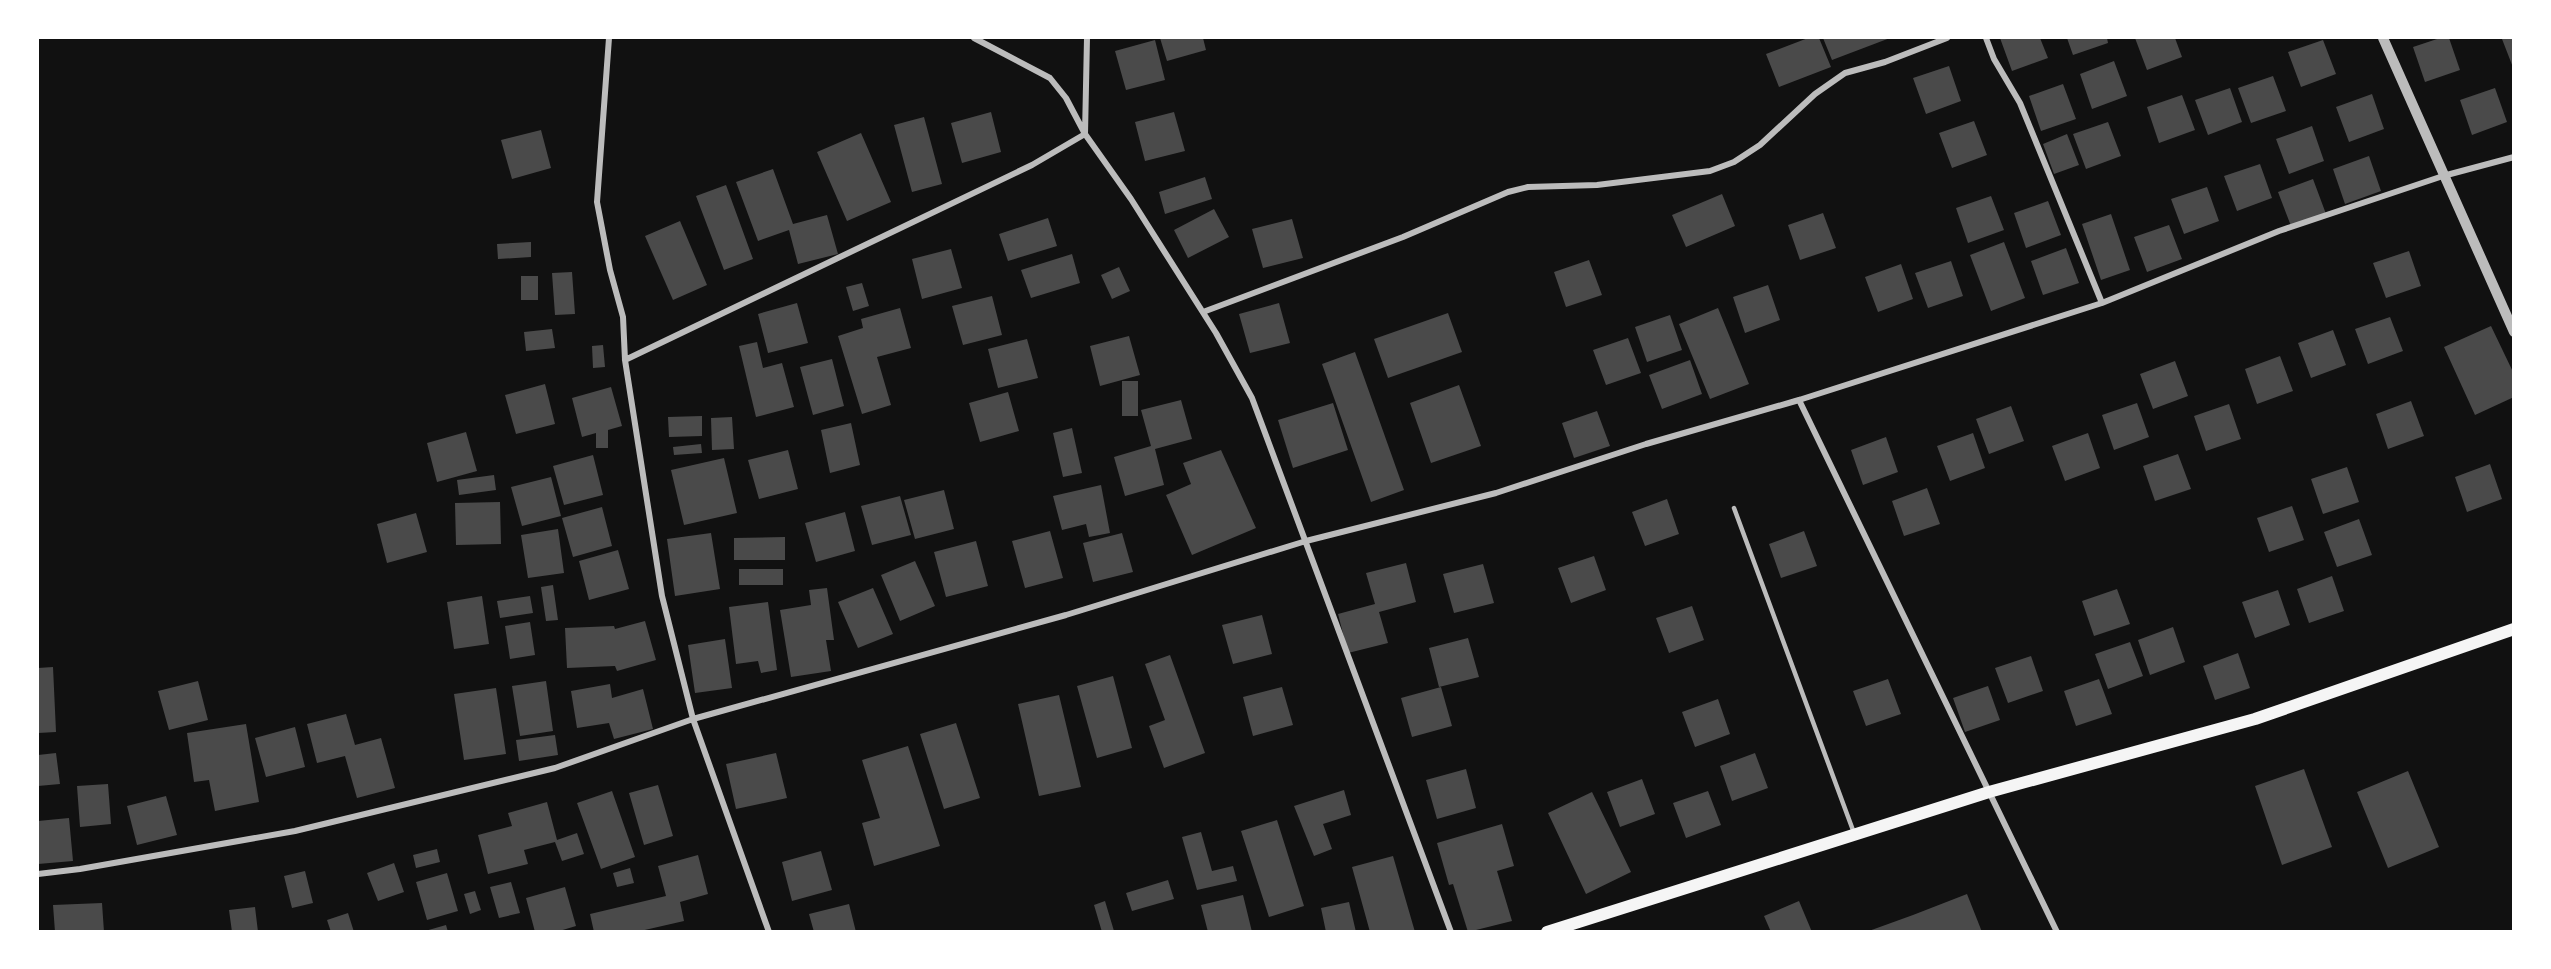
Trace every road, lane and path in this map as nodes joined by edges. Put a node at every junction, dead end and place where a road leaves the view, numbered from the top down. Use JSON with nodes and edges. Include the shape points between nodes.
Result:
{"nodes":[{"id":1,"x":609,"y":38,"type":"edge"},
{"id":2,"x":974,"y":38,"type":"edge"},
{"id":3,"x":1087,"y":38,"type":"edge"},
{"id":4,"x":1947,"y":38,"type":"edge"},
{"id":5,"x":1986,"y":38,"type":"edge"},
{"id":6,"x":2383,"y":38,"type":"edge"},
{"id":7,"x":1085,"y":134,"type":"junction"},
{"id":8,"x":2514,"y":157,"type":"edge"},
{"id":9,"x":2443,"y":176,"type":"junction"},
{"id":10,"x":2102,"y":303,"type":"junction"},
{"id":11,"x":1203,"y":312,"type":"junction"},
{"id":12,"x":2514,"y":332,"type":"edge"},
{"id":13,"x":625,"y":360,"type":"junction"},
{"id":14,"x":1798,"y":400,"type":"junction"},
{"id":15,"x":1734,"y":508,"type":"dead end"},
{"id":16,"x":1306,"y":541,"type":"junction"},
{"id":17,"x":2514,"y":629,"type":"edge"},
{"id":18,"x":693,"y":719,"type":"junction"},
{"id":19,"x":1989,"y":792,"type":"junction"},
{"id":20,"x":1855,"y":835,"type":"junction"},
{"id":21,"x":38,"y":874,"type":"edge"},
{"id":22,"x":769,"y":932,"type":"edge"},
{"id":23,"x":1451,"y":932,"type":"edge"},
{"id":24,"x":1547,"y":932,"type":"edge"},
{"id":25,"x":2057,"y":932,"type":"edge"}],
"edges":[{"from":1,"to":13,"type":"street","via":[[597,202],[623,317]]},
{"from":2,"to":7,"type":"street","via":[[1050,78]]},
{"from":3,"to":7,"type":"street"},
{"from":4,"to":11,"type":"street","via":[[1845,73],[1815,94],[1760,145],[1734,162],[1710,171],[1508,192],[1403,237]]},
{"from":5,"to":10,"type":"street","via":[[2020,103]]},
{"from":6,"to":9,"type":"street"},
{"from":7,"to":11,"type":"street"},
{"from":7,"to":13,"type":"street","via":[[1032,165]]},
{"from":8,"to":9,"type":"street"},
{"from":9,"to":10,"type":"street","via":[[2279,231]]},
{"from":9,"to":12,"type":"street"},
{"from":10,"to":14,"type":"street"},
{"from":11,"to":16,"type":"street","via":[[1252,398]]},
{"from":13,"to":18,"type":"street","via":[[662,596]]},
{"from":14,"to":16,"type":"street","via":[[1496,493]]},
{"from":14,"to":19,"type":"street"},
{"from":15,"to":20,"type":"lane"},
{"from":16,"to":18,"type":"street","via":[[1066,615]]},
{"from":16,"to":23,"type":"street"},
{"from":17,"to":19,"type":"main road","via":[[2255,719]]},
{"from":18,"to":21,"type":"street","via":[[555,768],[421,802],[239,842]]},
{"from":18,"to":22,"type":"street"},
{"from":19,"to":20,"type":"main road"},
{"from":19,"to":25,"type":"street"},
{"from":20,"to":24,"type":"main road"}]}
